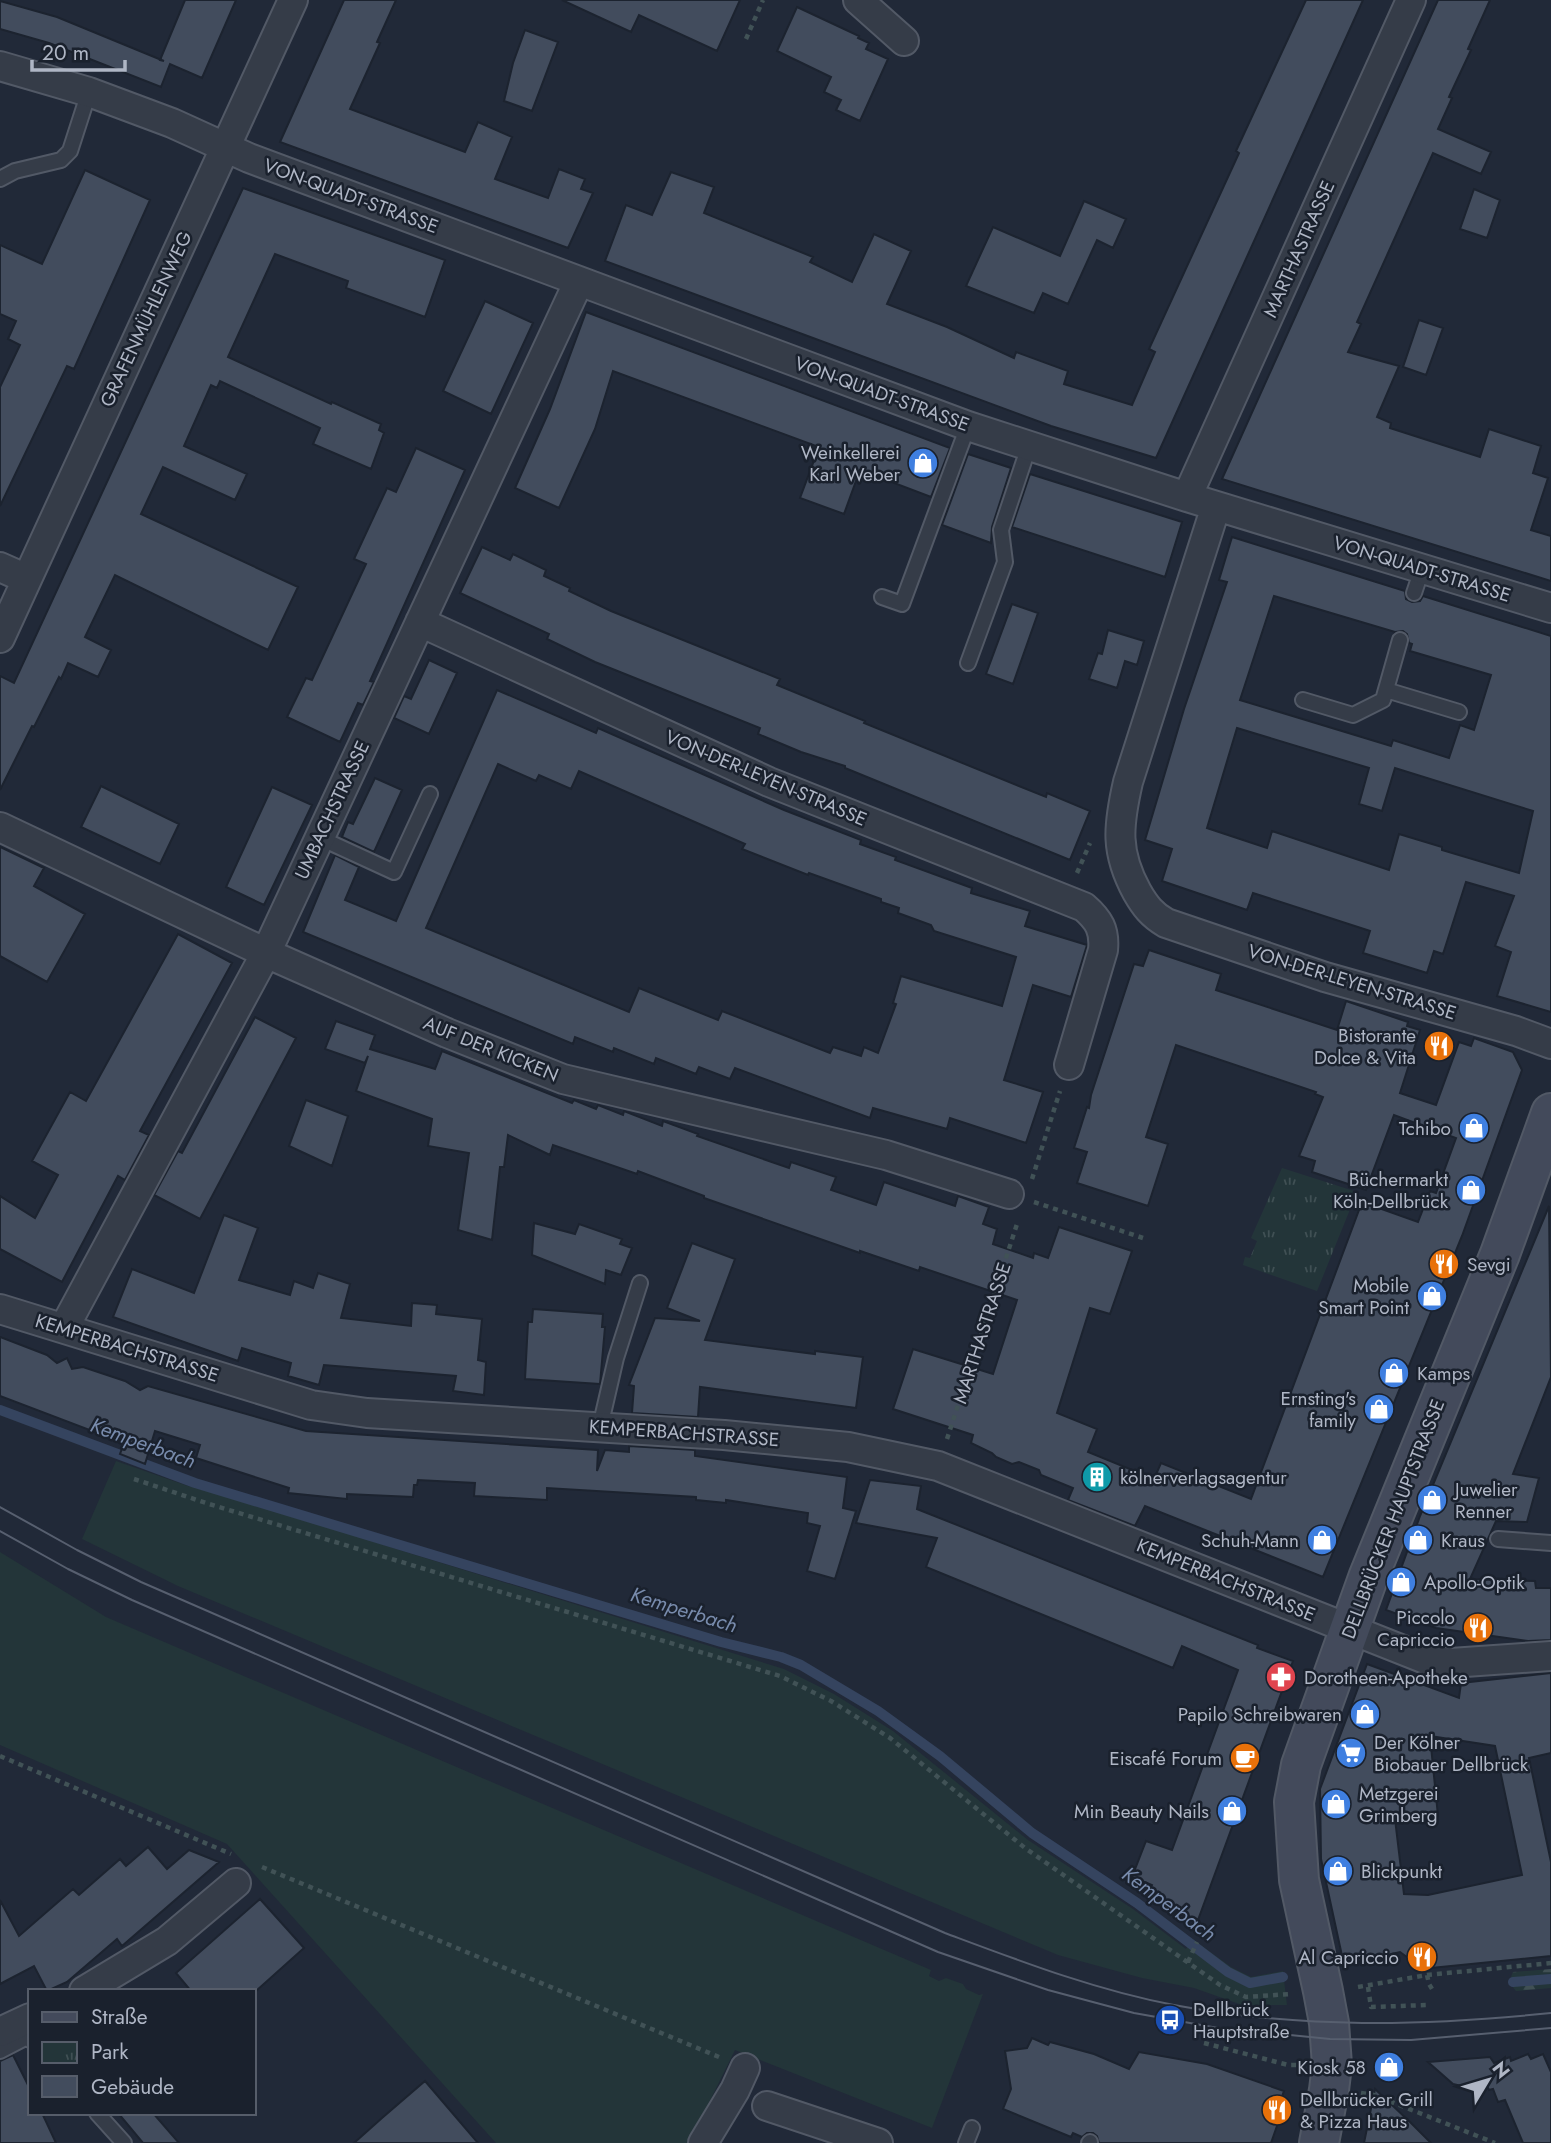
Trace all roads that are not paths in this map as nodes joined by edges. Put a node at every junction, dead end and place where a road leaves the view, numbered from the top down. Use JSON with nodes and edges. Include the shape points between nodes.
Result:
{"nodes":[{"id":1,"x":293,"y":0,"type":"edge"},
{"id":2,"x":858,"y":0,"type":"edge"},
{"id":3,"x":1411,"y":0,"type":"edge"},
{"id":4,"x":904,"y":41,"type":"dead end"},
{"id":5,"x":0,"y":66,"type":"edge"},
{"id":6,"x":89,"y":92,"type":"junction"},
{"id":7,"x":225,"y":147,"type":"junction"},
{"id":8,"x":0,"y":179,"type":"edge"},
{"id":9,"x":579,"y":281,"type":"junction"},
{"id":10,"x":968,"y":426,"type":"junction"},
{"id":11,"x":1029,"y":446,"type":"junction"},
{"id":12,"x":1186,"y":497,"type":"junction"},
{"id":13,"x":1216,"y":506,"type":"junction"},
{"id":14,"x":0,"y":567,"type":"edge"},
{"id":15,"x":27,"y":579,"type":"junction"},
{"id":16,"x":882,"y":597,"type":"dead end"},
{"id":17,"x":1551,"y":608,"type":"edge"},
{"id":18,"x":420,"y":622,"type":"junction"},
{"id":19,"x":0,"y":638,"type":"edge"},
{"id":20,"x":1401,"y":640,"type":"dead end"},
{"id":21,"x":968,"y":663,"type":"dead end"},
{"id":22,"x":1386,"y":690,"type":"junction"},
{"id":23,"x":1303,"y":700,"type":"dead end"},
{"id":24,"x":1459,"y":712,"type":"dead end"},
{"id":25,"x":430,"y":794,"type":"dead end"},
{"id":26,"x":0,"y":827,"type":"edge"},
{"id":27,"x":320,"y":838,"type":"junction"},
{"id":28,"x":266,"y":953,"type":"junction"},
{"id":29,"x":1551,"y":1044,"type":"edge"},
{"id":30,"x":1069,"y":1065,"type":"road end"},
{"id":31,"x":1551,"y":1113,"type":"edge"},
{"id":32,"x":1017,"y":1197,"type":"road end"},
{"id":33,"x":640,"y":1283,"type":"dead end"},
{"id":34,"x":0,"y":1309,"type":"edge"},
{"id":35,"x":64,"y":1328,"type":"junction"},
{"id":36,"x":600,"y":1427,"type":"junction"},
{"id":37,"x":1498,"y":1539,"type":"dead end"},
{"id":38,"x":1551,"y":1543,"type":"edge"},
{"id":39,"x":1349,"y":1629,"type":"junction"},
{"id":40,"x":1551,"y":1656,"type":"edge"},
{"id":41,"x":244,"y":1868,"type":"road end"},
{"id":42,"x":87,"y":1989,"type":"edge"},
{"id":43,"x":28,"y":2019,"type":"edge"},
{"id":44,"x":0,"y":2032,"type":"edge"},
{"id":45,"x":28,"y":2038,"type":"edge"},
{"id":46,"x":0,"y":2051,"type":"edge"},
{"id":47,"x":745,"y":2068,"type":"road end"},
{"id":48,"x":767,"y":2106,"type":"dead end"},
{"id":49,"x":99,"y":2115,"type":"edge"},
{"id":50,"x":972,"y":2128,"type":"dead end"},
{"id":51,"x":124,"y":2143,"type":"edge"},
{"id":52,"x":703,"y":2143,"type":"edge"},
{"id":53,"x":878,"y":2143,"type":"edge"},
{"id":54,"x":966,"y":2143,"type":"edge"},
{"id":55,"x":1319,"y":2143,"type":"edge"}],
"edges":[{"from":1,"to":7,"type":"street","name":"GRAFENMÜHLENWEG"},
{"from":2,"to":4,"type":"street"},
{"from":3,"to":12,"type":"street","name":"MARTHASTRASSE"},
{"from":5,"to":6,"type":"street","name":"VON-QUADT-STRASSE"},
{"from":6,"to":7,"type":"street","name":"VON-QUADT-STRASSE"},
{"from":6,"to":8,"type":"lane","via":[[70,151],[61,160]]},
{"from":7,"to":9,"type":"street","name":"VON-QUADT-STRASSE"},
{"from":7,"to":15,"type":"street","name":"GRAFENMÜHLENWEG"},
{"from":9,"to":10,"type":"street","name":"VON-QUADT-STRASSE"},
{"from":9,"to":18,"type":"street","name":"UMBACHSTRASSE"},
{"from":10,"to":11,"type":"street","name":"VON-QUADT-STRASSE"},
{"from":10,"to":16,"type":"lane","via":[[902,604]]},
{"from":11,"to":12,"type":"street","name":"VON-QUADT-STRASSE"},
{"from":11,"to":21,"type":"lane","via":[[1001,530],[1005,562]]},
{"from":12,"to":13,"type":"street","name":"VON-QUADT-STRASSE"},
{"from":13,"to":17,"type":"street","name":"VON-QUADT-STRASSE","via":[[1418,581]]},
{"from":13,"to":29,"type":"street","name":"VON-DER-LEYEN-STRASSE","via":[[1121,812],[1119,840],[1128,876],[1145,906],[1166,923],[1325,977]]},
{"from":14,"to":15,"type":"street"},
{"from":15,"to":19,"type":"street","name":"GRAFENMÜHLENWEG"},
{"from":18,"to":27,"type":"street","name":"UMBACHSTRASSE"},
{"from":18,"to":30,"type":"street","name":"VON-DER-LEYEN-STRASSE","via":[[769,782],[1084,906],[1097,918],[1104,950]]},
{"from":20,"to":22,"type":"lane"},
{"from":22,"to":23,"type":"lane","via":[[1383,700],[1353,715]]},
{"from":22,"to":24,"type":"lane"},
{"from":25,"to":27,"type":"lane","via":[[394,872]]},
{"from":26,"to":28,"type":"street","name":"AUF DER KICKEN"},
{"from":27,"to":28,"type":"street","name":"UMBACHSTRASSE"},
{"from":28,"to":32,"type":"street","name":"AUF DER KICKEN","via":[[563,1079],[886,1155]]},
{"from":28,"to":35,"type":"street","name":"UMBACHSTRASSE"},
{"from":31,"to":39,"type":"street","name":"DELLBRÜCKER HAUPTSTRASSE","via":[[1500,1254]]},
{"from":33,"to":36,"type":"lane"},
{"from":34,"to":35,"type":"street","name":"KEMPERBACHSTRASSE"},
{"from":35,"to":36,"type":"street","name":"KEMPERBACHSTRASSE","via":[[311,1405],[367,1413]]},
{"from":36,"to":39,"type":"street","name":"KEMPERBACHSTRASSE","via":[[848,1447],[938,1466]]},
{"from":37,"to":38,"type":"lane"},
{"from":39,"to":40,"type":"street","name":"KEMPERBACHSTRASSE","via":[[1428,1660],[1451,1664]]},
{"from":39,"to":55,"type":"street","name":"DELLBRÜCKER HAUPTSTRASSE","via":[[1301,1765],[1294,1802],[1299,1880],[1329,2023],[1332,2065]]},
{"from":41,"to":42,"type":"street","via":[[167,1941]]},
{"from":43,"to":44,"type":"street"},
{"from":45,"to":46,"type":"lane"},
{"from":47,"to":52,"type":"street"},
{"from":48,"to":53,"type":"street"},
{"from":49,"to":51,"type":"lane"},
{"from":50,"to":54,"type":"lane"}]}
